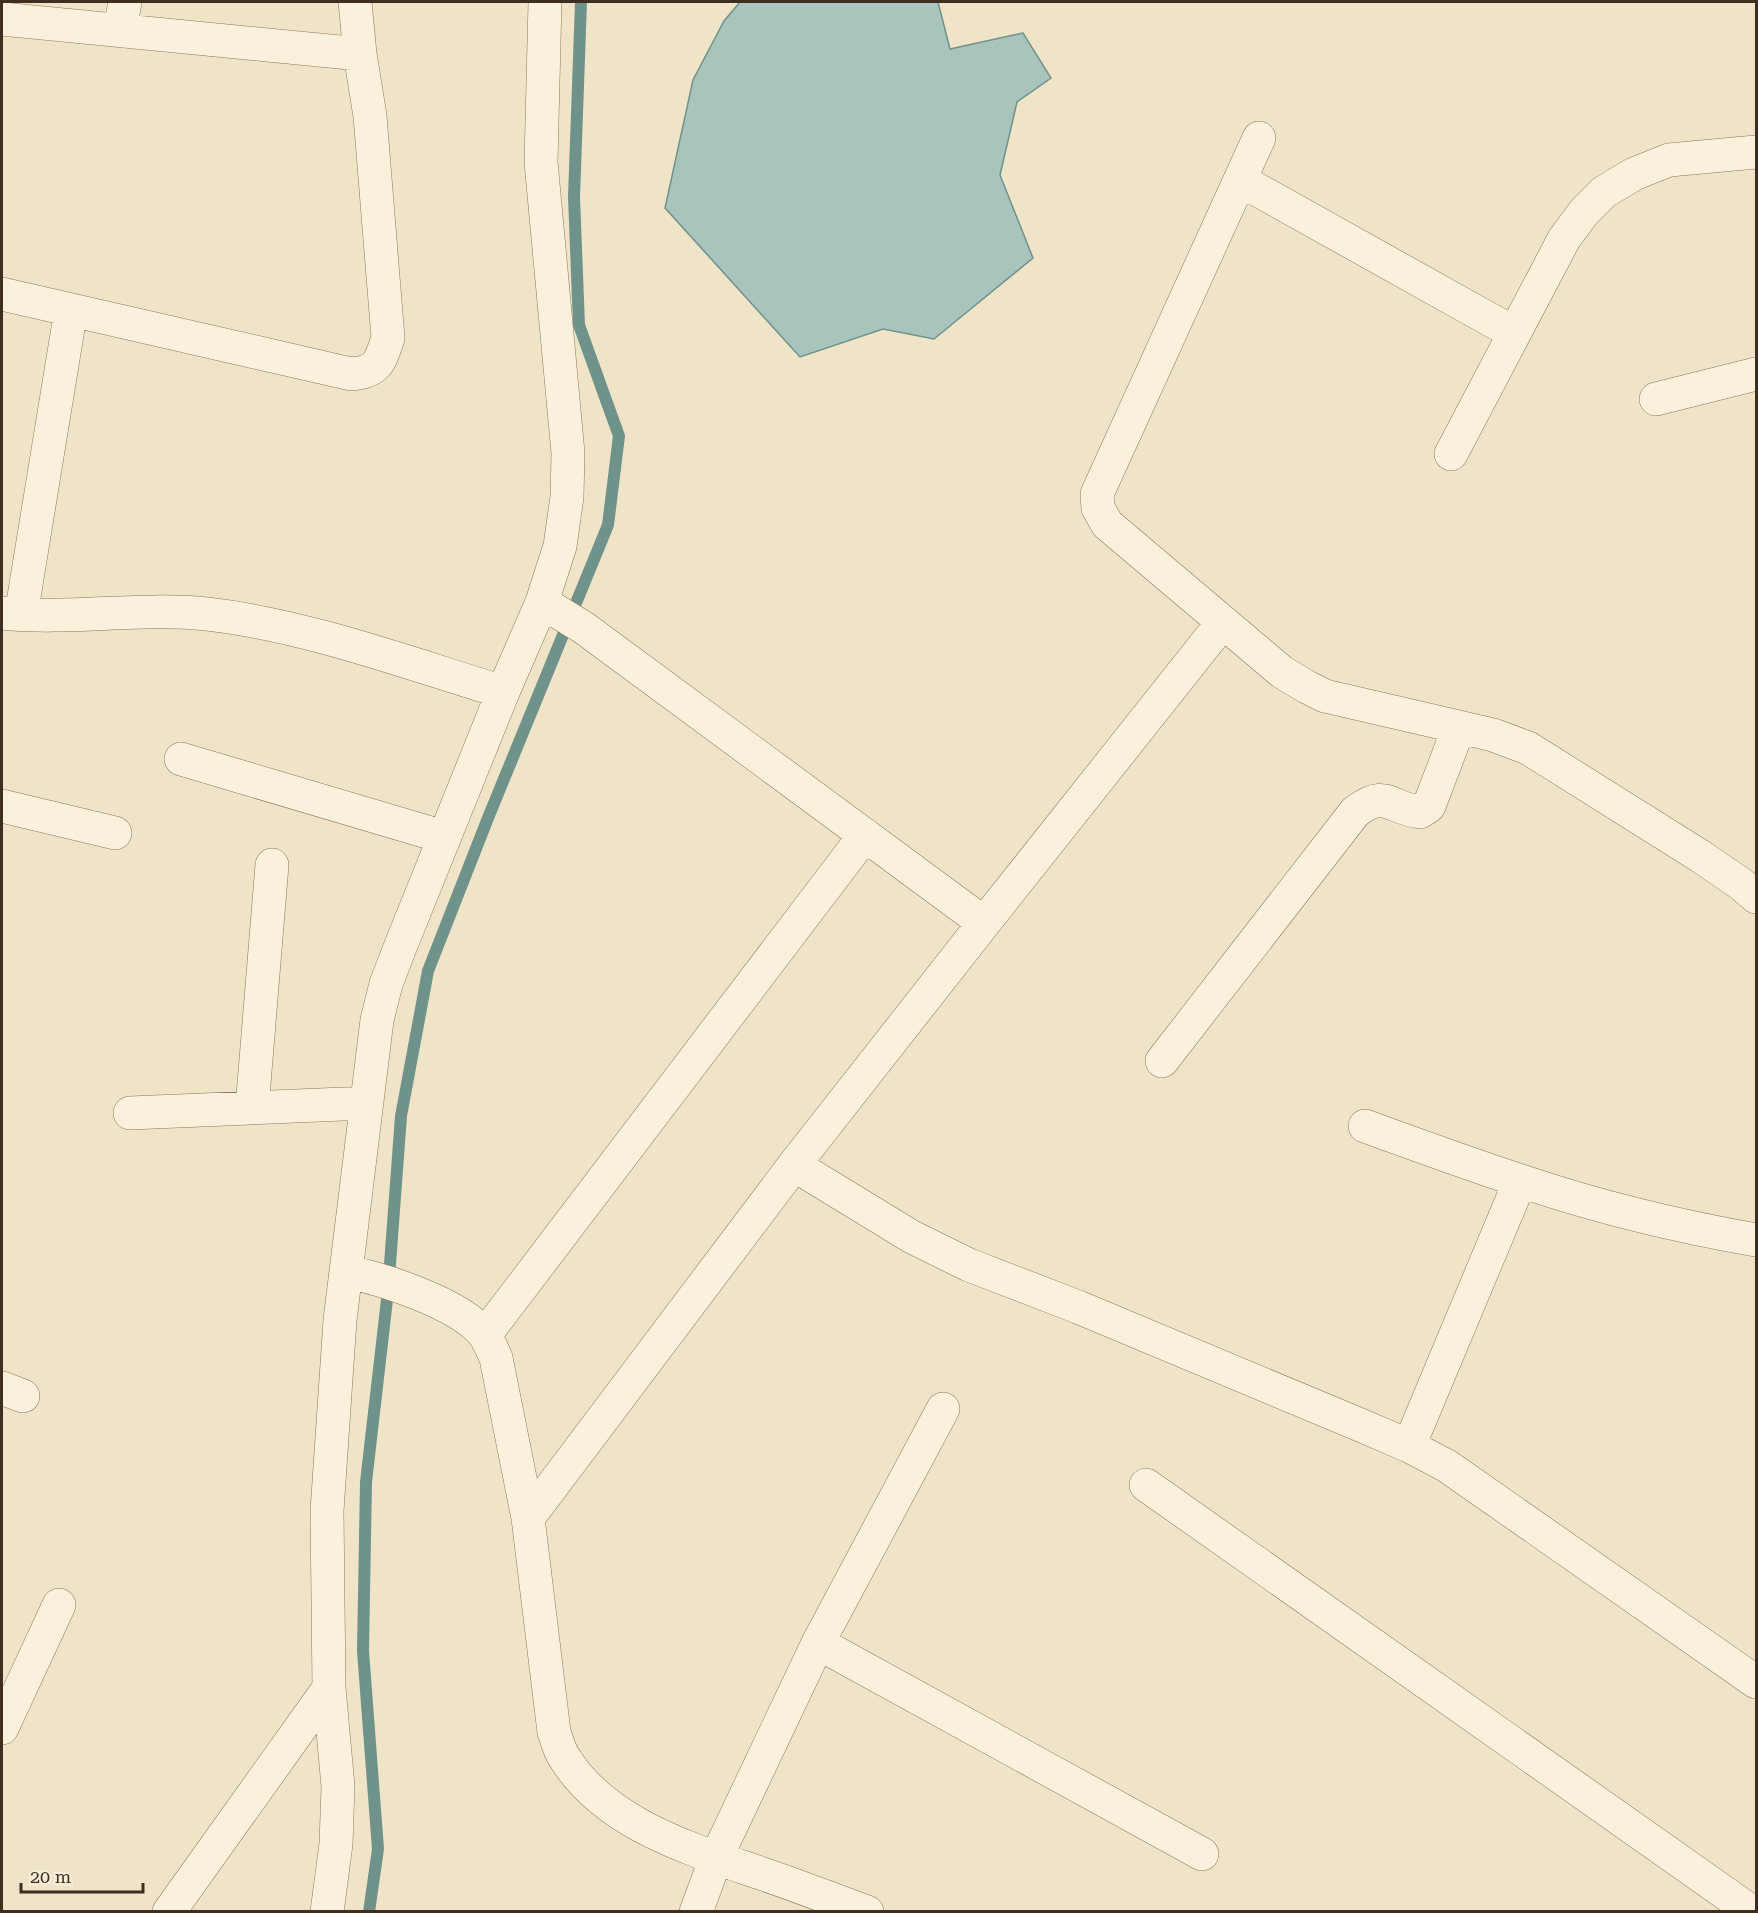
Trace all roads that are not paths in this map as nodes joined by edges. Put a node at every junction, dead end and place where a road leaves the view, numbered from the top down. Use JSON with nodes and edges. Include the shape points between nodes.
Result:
{"nodes":[{"id":1,"x":355,"y":2,"type":"edge"},
{"id":2,"x":545,"y":2,"type":"edge"},
{"id":3,"x":122,"y":16,"type":"edge"},
{"id":4,"x":2,"y":19,"type":"edge"},
{"id":5,"x":360,"y":54,"type":"junction"},
{"id":6,"x":1259,"y":138,"type":"dead end"},
{"id":7,"x":1756,"y":153,"type":"edge"},
{"id":8,"x":1240,"y":180,"type":"junction"},
{"id":9,"x":2,"y":294,"type":"edge"},
{"id":10,"x":71,"y":310,"type":"junction"},
{"id":11,"x":1514,"y":333,"type":"junction"},
{"id":12,"x":1756,"y":374,"type":"edge"},
{"id":13,"x":1656,"y":399,"type":"dead end"},
{"id":14,"x":1451,"y":454,"type":"dead end"},
{"id":15,"x":11,"y":614,"type":"edge"},
{"id":16,"x":562,"y":614,"type":"junction"},
{"id":17,"x":1223,"y":622,"type":"junction"},
{"id":18,"x":503,"y":692,"type":"junction"},
{"id":19,"x":1460,"y":727,"type":"junction"},
{"id":20,"x":181,"y":759,"type":"dead end"},
{"id":21,"x":2,"y":806,"type":"edge"},
{"id":22,"x":115,"y":832,"type":"dead end"},
{"id":23,"x":865,"y":835,"type":"junction"},
{"id":24,"x":444,"y":837,"type":"junction"},
{"id":25,"x":272,"y":865,"type":"dead end"},
{"id":26,"x":1756,"y":897,"type":"edge"},
{"id":27,"x":984,"y":922,"type":"junction"},
{"id":28,"x":1162,"y":1060,"type":"dead end"},
{"id":29,"x":367,"y":1102,"type":"junction"},
{"id":30,"x":252,"y":1108,"type":"junction"},
{"id":31,"x":130,"y":1113,"type":"dead end"},
{"id":32,"x":1365,"y":1126,"type":"dead end"},
{"id":33,"x":794,"y":1165,"type":"junction"},
{"id":34,"x":1520,"y":1181,"type":"junction"},
{"id":35,"x":1756,"y":1240,"type":"edge"},
{"id":36,"x":358,"y":1274,"type":"junction"},
{"id":37,"x":485,"y":1335,"type":"junction"},
{"id":38,"x":943,"y":1409,"type":"dead end"},
{"id":39,"x":1409,"y":1446,"type":"junction"},
{"id":40,"x":1146,"y":1485,"type":"dead end"},
{"id":41,"x":528,"y":1518,"type":"junction"},
{"id":42,"x":59,"y":1605,"type":"dead end"},
{"id":43,"x":818,"y":1643,"type":"junction"},
{"id":44,"x":1756,"y":1682,"type":"edge"},
{"id":45,"x":329,"y":1688,"type":"junction"},
{"id":46,"x":2,"y":1728,"type":"edge"},
{"id":47,"x":1202,"y":1854,"type":"dead end"},
{"id":48,"x":716,"y":1858,"type":"junction"},
{"id":49,"x":169,"y":1911,"type":"edge"},
{"id":50,"x":327,"y":1911,"type":"edge"},
{"id":51,"x":696,"y":1911,"type":"edge"},
{"id":52,"x":867,"y":1911,"type":"edge"},
{"id":53,"x":1752,"y":1911,"type":"edge"}],
"edges":[{"from":1,"to":5,"type":"street"},
{"from":2,"to":16,"type":"street","via":[[542,162],[568,453],[560,546]]},
{"from":3,"to":4,"type":"street"},
{"from":3,"to":5,"type":"street"},
{"from":5,"to":10,"type":"street","via":[[370,116],[388,338],[381,361],[366,373],[351,374]]},
{"from":6,"to":8,"type":"street"},
{"from":7,"to":11,"type":"street","via":[[1670,160],[1634,174],[1604,192],[1564,239]]},
{"from":8,"to":11,"type":"street"},
{"from":8,"to":17,"type":"street","via":[[1097,494],[1098,508],[1107,524]]},
{"from":9,"to":10,"type":"street"},
{"from":10,"to":15,"type":"street"},
{"from":11,"to":14,"type":"street"},
{"from":12,"to":13,"type":"street"},
{"from":15,"to":18,"type":"street","via":[[209,614],[317,635]]},
{"from":16,"to":18,"type":"street"},
{"from":16,"to":23,"type":"street"},
{"from":17,"to":19,"type":"street","via":[[1282,672],[1326,696]]},
{"from":17,"to":27,"type":"street"},
{"from":18,"to":24,"type":"street"},
{"from":19,"to":26,"type":"street","via":[[1528,748],[1733,878]]},
{"from":19,"to":28,"type":"street","via":[[1429,806],[1420,812],[1377,799],[1355,812]]},
{"from":20,"to":24,"type":"street"},
{"from":21,"to":22,"type":"street"},
{"from":23,"to":27,"type":"street"},
{"from":23,"to":37,"type":"street"},
{"from":24,"to":29,"type":"street","via":[[386,984],[377,1020]]},
{"from":25,"to":30,"type":"street"},
{"from":27,"to":33,"type":"street"},
{"from":29,"to":30,"type":"street"},
{"from":29,"to":36,"type":"street"},
{"from":30,"to":31,"type":"street"},
{"from":32,"to":34,"type":"street"},
{"from":33,"to":39,"type":"street","via":[[912,1237],[969,1265]]},
{"from":33,"to":41,"type":"street"},
{"from":34,"to":35,"type":"street","via":[[1677,1225]]},
{"from":34,"to":39,"type":"street"},
{"from":36,"to":37,"type":"street","via":[[404,1288],[457,1312]]},
{"from":36,"to":45,"type":"street","via":[[340,1320],[336,1359],[327,1511]]},
{"from":37,"to":41,"type":"street","via":[[496,1358]]},
{"from":38,"to":43,"type":"street"},
{"from":39,"to":44,"type":"street","via":[[1496,1499]]},
{"from":40,"to":53,"type":"street"},
{"from":41,"to":48,"type":"street","via":[[554,1732],[562,1756],[595,1795],[623,1815],[667,1839]]},
{"from":42,"to":46,"type":"street"},
{"from":43,"to":47,"type":"street"},
{"from":43,"to":48,"type":"street"},
{"from":45,"to":49,"type":"street"},
{"from":45,"to":50,"type":"street","via":[[338,1786],[336,1844]]},
{"from":48,"to":51,"type":"street"},
{"from":48,"to":52,"type":"street"}]}
